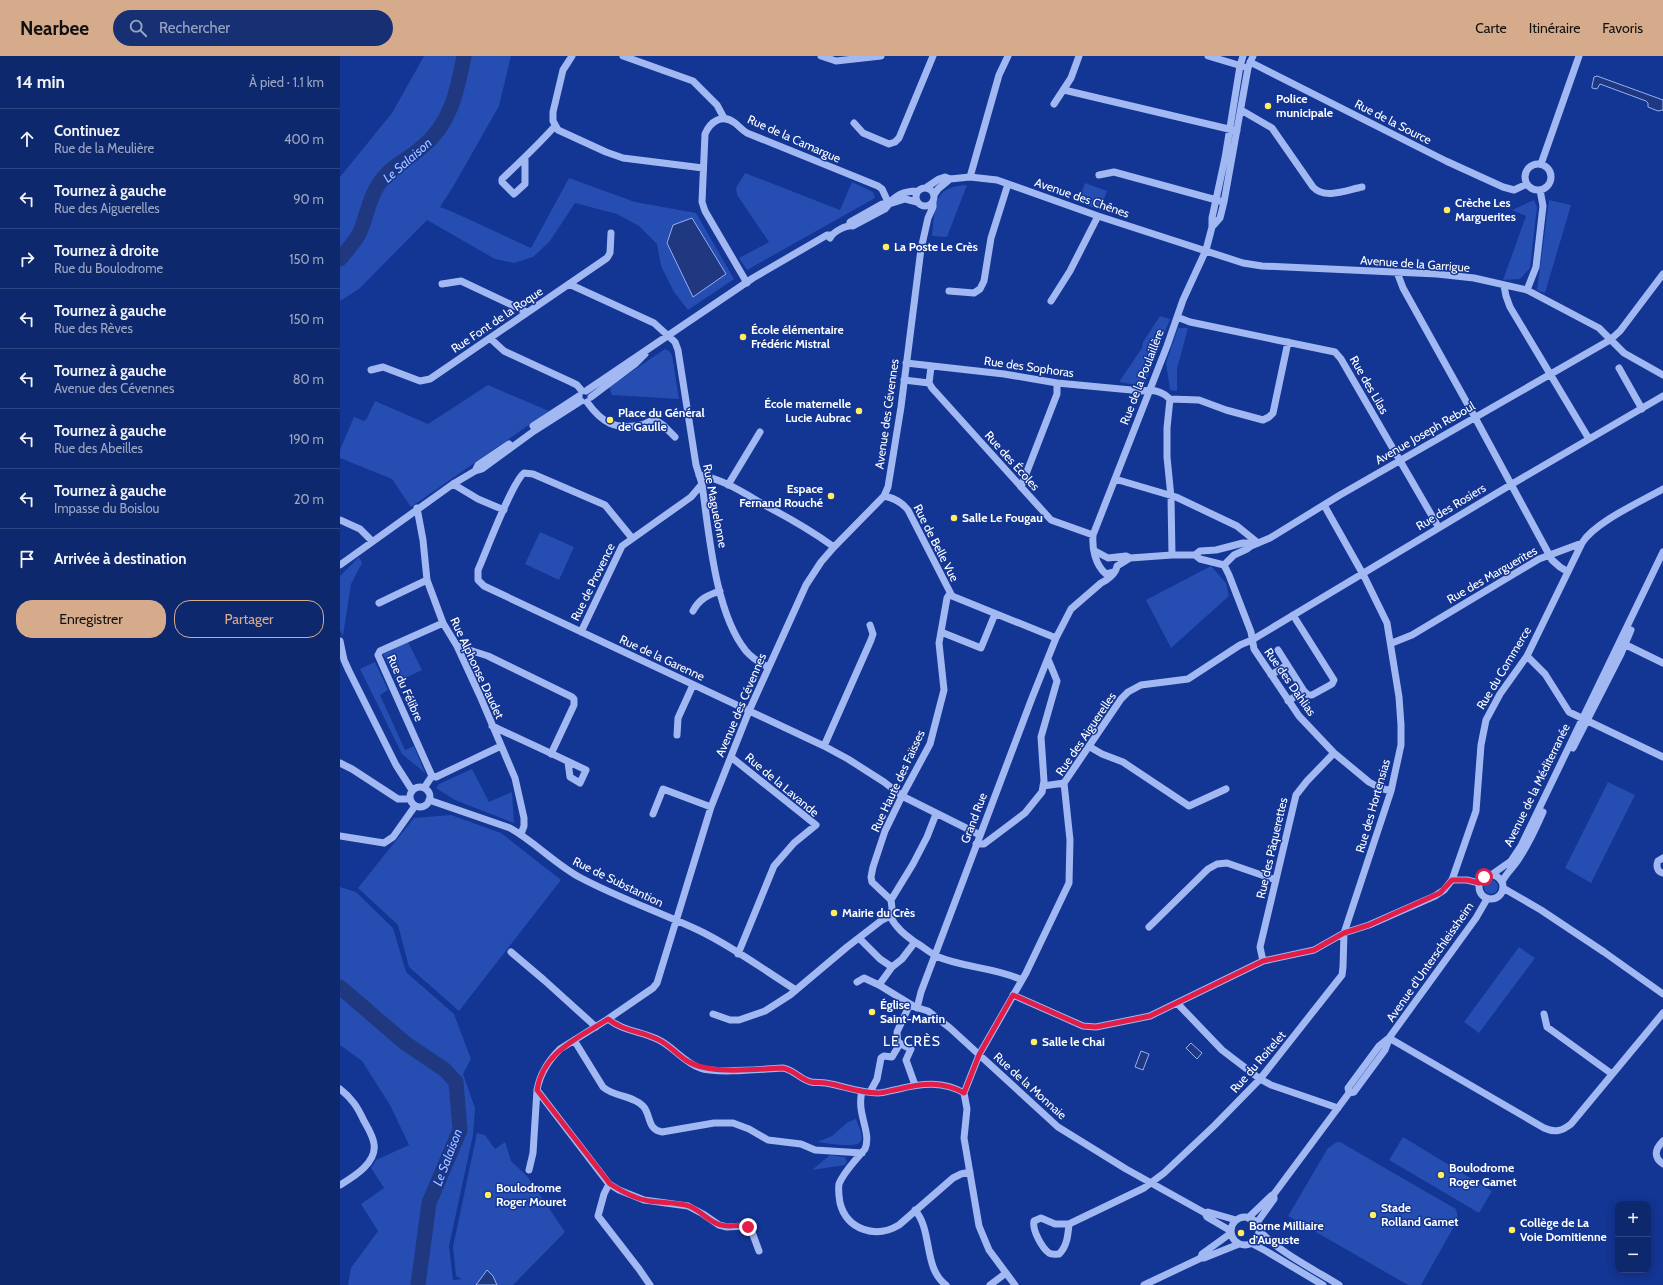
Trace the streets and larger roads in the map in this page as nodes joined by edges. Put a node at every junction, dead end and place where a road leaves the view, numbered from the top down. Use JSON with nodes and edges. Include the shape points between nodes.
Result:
{"nodes":[{"id":1,"x":572,"y":56,"type":"edge"},
{"id":2,"x":622,"y":56,"type":"edge"},
{"id":3,"x":821,"y":56,"type":"edge"},
{"id":4,"x":881,"y":56,"type":"edge"},
{"id":5,"x":933,"y":56,"type":"edge"},
{"id":6,"x":1008,"y":56,"type":"edge"},
{"id":7,"x":1079,"y":56,"type":"edge"},
{"id":8,"x":1208,"y":56,"type":"edge"},
{"id":9,"x":1243,"y":56,"type":"edge"},
{"id":10,"x":1579,"y":56,"type":"edge"},
{"id":11,"x":1250,"y":62,"type":"edge"},
{"id":12,"x":1240,"y":66,"type":"junction"},
{"id":13,"x":1064,"y":90,"type":"junction"},
{"id":14,"x":1054,"y":104,"type":"dead end"},
{"id":15,"x":1241,"y":110,"type":"junction"},
{"id":16,"x":724,"y":118,"type":"junction"},
{"id":17,"x":854,"y":123,"type":"dead end"},
{"id":18,"x":555,"y":126,"type":"junction"},
{"id":19,"x":1229,"y":129,"type":"junction"},
{"id":20,"x":1237,"y":131,"type":"junction"},
{"id":21,"x":525,"y":157,"type":"junction"},
{"id":22,"x":1542,"y":164,"type":"junction"},
{"id":23,"x":703,"y":168,"type":"junction"},
{"id":24,"x":1099,"y":175,"type":"dead end"},
{"id":25,"x":970,"y":177,"type":"junction"},
{"id":26,"x":950,"y":179,"type":"junction"},
{"id":27,"x":1008,"y":184,"type":"junction"},
{"id":28,"x":1527,"y":184,"type":"junction"},
{"id":29,"x":1362,"y":187,"type":"dead end"},
{"id":30,"x":928,"y":188,"type":"junction"},
{"id":31,"x":1540,"y":190,"type":"junction"},
{"id":32,"x":918,"y":191,"type":"junction"},
{"id":33,"x":934,"y":198,"type":"junction"},
{"id":34,"x":1220,"y":201,"type":"junction"},
{"id":35,"x":889,"y":204,"type":"junction"},
{"id":36,"x":920,"y":204,"type":"junction"},
{"id":37,"x":1098,"y":216,"type":"junction"},
{"id":38,"x":928,"y":218,"type":"junction"},
{"id":39,"x":611,"y":233,"type":"dead end"},
{"id":40,"x":1206,"y":250,"type":"junction"},
{"id":41,"x":1397,"y":272,"type":"junction"},
{"id":42,"x":1663,"y":274,"type":"edge"},
{"id":43,"x":748,"y":282,"type":"junction"},
{"id":44,"x":442,"y":284,"type":"dead end"},
{"id":45,"x":569,"y":284,"type":"junction"},
{"id":46,"x":1504,"y":286,"type":"junction"},
{"id":47,"x":1528,"y":290,"type":"junction"},
{"id":48,"x":949,"y":291,"type":"dead end"},
{"id":49,"x":1050,"y":301,"type":"dead end"},
{"id":50,"x":527,"y":312,"type":"junction"},
{"id":51,"x":1177,"y":318,"type":"junction"},
{"id":52,"x":669,"y":336,"type":"junction"},
{"id":53,"x":491,"y":339,"type":"junction"},
{"id":54,"x":1610,"y":340,"type":"junction"},
{"id":55,"x":1288,"y":342,"type":"junction"},
{"id":56,"x":906,"y":363,"type":"junction"},
{"id":57,"x":931,"y":367,"type":"junction"},
{"id":58,"x":1619,"y":368,"type":"dead end"},
{"id":59,"x":372,"y":370,"type":"dead end"},
{"id":60,"x":1549,"y":374,"type":"junction"},
{"id":61,"x":1663,"y":375,"type":"edge"},
{"id":62,"x":904,"y":380,"type":"junction"},
{"id":63,"x":929,"y":383,"type":"junction"},
{"id":64,"x":1056,"y":383,"type":"junction"},
{"id":65,"x":1150,"y":390,"type":"junction"},
{"id":66,"x":584,"y":396,"type":"junction"},
{"id":67,"x":1663,"y":396,"type":"edge"},
{"id":68,"x":1170,"y":399,"type":"junction"},
{"id":69,"x":1642,"y":409,"type":"junction"},
{"id":70,"x":1475,"y":417,"type":"junction"},
{"id":71,"x":760,"y":432,"type":"dead end"},
{"id":72,"x":675,"y":438,"type":"dead end"},
{"id":73,"x":1589,"y":439,"type":"junction"},
{"id":74,"x":1399,"y":461,"type":"junction"},
{"id":75,"x":699,"y":475,"type":"junction"},
{"id":76,"x":1115,"y":479,"type":"junction"},
{"id":77,"x":453,"y":484,"type":"junction"},
{"id":78,"x":702,"y":484,"type":"junction"},
{"id":79,"x":1512,"y":484,"type":"junction"},
{"id":80,"x":728,"y":485,"type":"junction"},
{"id":81,"x":1022,"y":487,"type":"junction"},
{"id":82,"x":1663,"y":489,"type":"edge"},
{"id":83,"x":884,"y":496,"type":"junction"},
{"id":84,"x":1171,"y":497,"type":"junction"},
{"id":85,"x":1324,"y":505,"type":"junction"},
{"id":86,"x":417,"y":508,"type":"junction"},
{"id":87,"x":504,"y":510,"type":"junction"},
{"id":88,"x":340,"y":520,"type":"edge"},
{"id":89,"x":1439,"y":528,"type":"junction"},
{"id":90,"x":1093,"y":535,"type":"junction"},
{"id":91,"x":632,"y":538,"type":"junction"},
{"id":92,"x":372,"y":541,"type":"junction"},
{"id":93,"x":1582,"y":543,"type":"junction"},
{"id":94,"x":1254,"y":544,"type":"junction"},
{"id":95,"x":834,"y":547,"type":"junction"},
{"id":96,"x":1095,"y":550,"type":"junction"},
{"id":97,"x":1220,"y":550,"type":"junction"},
{"id":98,"x":1663,"y":552,"type":"edge"},
{"id":99,"x":1172,"y":555,"type":"junction"},
{"id":100,"x":1195,"y":555,"type":"junction"},
{"id":101,"x":1550,"y":555,"type":"junction"},
{"id":102,"x":1110,"y":558,"type":"junction"},
{"id":103,"x":1130,"y":558,"type":"junction"},
{"id":104,"x":1230,"y":560,"type":"junction"},
{"id":105,"x":1215,"y":562,"type":"junction"},
{"id":106,"x":1663,"y":563,"type":"edge"},
{"id":107,"x":340,"y":565,"type":"edge"},
{"id":108,"x":1224,"y":565,"type":"junction"},
{"id":109,"x":1116,"y":569,"type":"junction"},
{"id":110,"x":1103,"y":570,"type":"junction"},
{"id":111,"x":1568,"y":572,"type":"junction"},
{"id":112,"x":1361,"y":573,"type":"junction"},
{"id":113,"x":427,"y":580,"type":"junction"},
{"id":114,"x":1101,"y":583,"type":"junction"},
{"id":115,"x":720,"y":590,"type":"junction"},
{"id":116,"x":950,"y":593,"type":"junction"},
{"id":117,"x":379,"y":603,"type":"dead end"},
{"id":118,"x":693,"y":611,"type":"dead end"},
{"id":119,"x":995,"y":614,"type":"junction"},
{"id":120,"x":1293,"y":615,"type":"junction"},
{"id":121,"x":443,"y":622,"type":"junction"},
{"id":122,"x":870,"y":625,"type":"dead end"},
{"id":123,"x":581,"y":632,"type":"junction"},
{"id":124,"x":941,"y":632,"type":"junction"},
{"id":125,"x":1056,"y":638,"type":"junction"},
{"id":126,"x":1252,"y":640,"type":"junction"},
{"id":127,"x":340,"y":641,"type":"edge"},
{"id":128,"x":1392,"y":643,"type":"junction"},
{"id":129,"x":1622,"y":643,"type":"junction"},
{"id":130,"x":457,"y":646,"type":"junction"},
{"id":131,"x":1278,"y":650,"type":"dead end"},
{"id":132,"x":1527,"y":656,"type":"junction"},
{"id":133,"x":1048,"y":659,"type":"junction"},
{"id":134,"x":1663,"y":663,"type":"edge"},
{"id":135,"x":1287,"y":665,"type":"junction"},
{"id":136,"x":768,"y":667,"type":"junction"},
{"id":137,"x":1271,"y":675,"type":"junction"},
{"id":138,"x":693,"y":685,"type":"junction"},
{"id":139,"x":1304,"y":692,"type":"junction"},
{"id":140,"x":1288,"y":701,"type":"junction"},
{"id":141,"x":749,"y":711,"type":"junction"},
{"id":142,"x":1585,"y":720,"type":"junction"},
{"id":143,"x":492,"y":726,"type":"junction"},
{"id":144,"x":677,"y":736,"type":"dead end"},
{"id":145,"x":501,"y":746,"type":"junction"},
{"id":146,"x":824,"y":746,"type":"junction"},
{"id":147,"x":1090,"y":747,"type":"junction"},
{"id":148,"x":1334,"y":753,"type":"junction"},
{"id":149,"x":551,"y":754,"type":"junction"},
{"id":150,"x":731,"y":757,"type":"junction"},
{"id":151,"x":1663,"y":757,"type":"edge"},
{"id":152,"x":568,"y":762,"type":"dead end"},
{"id":153,"x":340,"y":764,"type":"edge"},
{"id":154,"x":432,"y":776,"type":"junction"},
{"id":155,"x":1064,"y":783,"type":"junction"},
{"id":156,"x":1043,"y":786,"type":"junction"},
{"id":157,"x":424,"y":788,"type":"junction"},
{"id":158,"x":1226,"y":789,"type":"dead end"},
{"id":159,"x":412,"y":790,"type":"junction"},
{"id":160,"x":1391,"y":791,"type":"junction"},
{"id":161,"x":902,"y":796,"type":"junction"},
{"id":162,"x":410,"y":799,"type":"junction"},
{"id":163,"x":429,"y":800,"type":"junction"},
{"id":164,"x":415,"y":806,"type":"junction"},
{"id":165,"x":711,"y":807,"type":"junction"},
{"id":166,"x":653,"y":814,"type":"dead end"},
{"id":167,"x":936,"y":814,"type":"junction"},
{"id":168,"x":521,"y":834,"type":"junction"},
{"id":169,"x":980,"y":835,"type":"junction"},
{"id":170,"x":340,"y":836,"type":"edge"},
{"id":171,"x":976,"y":844,"type":"junction"},
{"id":172,"x":1663,"y":858,"type":"edge"},
{"id":173,"x":1663,"y":874,"type":"edge"},
{"id":174,"x":1491,"y":875,"type":"junction"},
{"id":175,"x":1276,"y":880,"type":"junction"},
{"id":176,"x":1452,"y":880,"type":"junction"},
{"id":177,"x":1479,"y":883,"type":"junction"},
{"id":178,"x":1502,"y":885,"type":"junction"},
{"id":179,"x":1487,"y":899,"type":"junction"},
{"id":180,"x":891,"y":900,"type":"junction"},
{"id":181,"x":890,"y":916,"type":"junction"},
{"id":182,"x":676,"y":921,"type":"junction"},
{"id":183,"x":1150,"y":927,"type":"dead end"},
{"id":184,"x":1344,"y":933,"type":"junction"},
{"id":185,"x":860,"y":939,"type":"junction"},
{"id":186,"x":915,"y":942,"type":"junction"},
{"id":187,"x":511,"y":952,"type":"dead end"},
{"id":188,"x":738,"y":954,"type":"junction"},
{"id":189,"x":935,"y":955,"type":"junction"},
{"id":190,"x":1263,"y":961,"type":"junction"},
{"id":191,"x":892,"y":967,"type":"junction"},
{"id":192,"x":1022,"y":980,"type":"junction"},
{"id":193,"x":857,"y":982,"type":"dead end"},
{"id":194,"x":880,"y":985,"type":"junction"},
{"id":195,"x":796,"y":990,"type":"junction"},
{"id":196,"x":1663,"y":994,"type":"edge"},
{"id":197,"x":1013,"y":995,"type":"junction"},
{"id":198,"x":1177,"y":1002,"type":"junction"},
{"id":199,"x":910,"y":1004,"type":"junction"},
{"id":200,"x":917,"y":1008,"type":"junction"},
{"id":201,"x":1663,"y":1013,"type":"edge"},
{"id":202,"x":713,"y":1014,"type":"dead end"},
{"id":203,"x":1544,"y":1014,"type":"dead end"},
{"id":204,"x":608,"y":1019,"type":"junction"},
{"id":205,"x":596,"y":1027,"type":"junction"},
{"id":206,"x":1389,"y":1038,"type":"junction"},
{"id":207,"x":574,"y":1040,"type":"junction"},
{"id":208,"x":897,"y":1042,"type":"junction"},
{"id":209,"x":979,"y":1055,"type":"junction"},
{"id":210,"x":1612,"y":1074,"type":"junction"},
{"id":211,"x":1260,"y":1079,"type":"junction"},
{"id":212,"x":915,"y":1085,"type":"junction"},
{"id":213,"x":340,"y":1089,"type":"edge"},
{"id":214,"x":537,"y":1090,"type":"junction"},
{"id":215,"x":862,"y":1091,"type":"junction"},
{"id":216,"x":870,"y":1092,"type":"junction"},
{"id":217,"x":964,"y":1093,"type":"junction"},
{"id":218,"x":1338,"y":1108,"type":"junction"},
{"id":219,"x":1663,"y":1141,"type":"edge"},
{"id":220,"x":862,"y":1153,"type":"junction"},
{"id":221,"x":1663,"y":1164,"type":"edge"},
{"id":222,"x":529,"y":1170,"type":"dead end"},
{"id":223,"x":970,"y":1172,"type":"junction"},
{"id":224,"x":1152,"y":1183,"type":"junction"},
{"id":225,"x":610,"y":1184,"type":"junction"},
{"id":226,"x":340,"y":1185,"type":"edge"},
{"id":227,"x":1274,"y":1194,"type":"junction"},
{"id":228,"x":915,"y":1210,"type":"junction"},
{"id":229,"x":1205,"y":1213,"type":"junction"},
{"id":230,"x":1248,"y":1218,"type":"junction"},
{"id":231,"x":1236,"y":1220,"type":"junction"},
{"id":232,"x":1069,"y":1224,"type":"junction"},
{"id":233,"x":1258,"y":1227,"type":"junction"},
{"id":234,"x":1231,"y":1232,"type":"junction"},
{"id":235,"x":1251,"y":1243,"type":"junction"},
{"id":236,"x":1239,"y":1244,"type":"junction"},
{"id":237,"x":758,"y":1251,"type":"dead end"},
{"id":238,"x":1200,"y":1258,"type":"junction"},
{"id":239,"x":1006,"y":1273,"type":"junction"},
{"id":240,"x":650,"y":1285,"type":"edge"},
{"id":241,"x":946,"y":1285,"type":"edge"},
{"id":242,"x":990,"y":1285,"type":"edge"},
{"id":243,"x":1015,"y":1285,"type":"edge"},
{"id":244,"x":1144,"y":1285,"type":"edge"},
{"id":245,"x":1323,"y":1285,"type":"edge"},
{"id":246,"x":1340,"y":1285,"type":"edge"}],
"edges":[{"from":1,"to":18,"type":"street","via":[[563,70],[552,116]]},
{"from":2,"to":16,"type":"street","via":[[692,81],[717,105]]},
{"from":3,"to":4,"type":"street","via":[[836,61]]},
{"from":5,"to":17,"type":"street","via":[[899,138],[895,142],[889,144],[863,133]]},
{"from":6,"to":25,"type":"street","via":[[999,75]]},
{"from":7,"to":13,"type":"street"},
{"from":8,"to":12,"type":"street","name":"Rue de la Source"},
{"from":9,"to":12,"type":"street","name":"Rue de la Poulaillère"},
{"from":10,"to":22,"type":"street"},
{"from":11,"to":12,"type":"street","name":"Rue de la Source"},
{"from":11,"to":15,"type":"street","name":"Rue de la Poulaillère"},
{"from":11,"to":28,"type":"street","name":"Rue de la Source","via":[[1503,187],[1514,190]]},
{"from":12,"to":19,"type":"street","name":"Rue de la Poulaillère"},
{"from":13,"to":14,"type":"street"},
{"from":13,"to":19,"type":"street"},
{"from":15,"to":20,"type":"street","name":"Rue de la Poulaillère"},
{"from":15,"to":29,"type":"street","via":[[1272,128],[1313,188],[1320,193]]},
{"from":16,"to":23,"type":"street","via":[[714,122],[704,134]]},
{"from":16,"to":35,"type":"street","name":"Rue de la Camargue","via":[[734,122],[747,133],[878,186]]},
{"from":18,"to":21,"type":"street"},
{"from":18,"to":23,"type":"street","via":[[561,132],[623,158]]},
{"from":19,"to":20,"type":"street"},
{"from":19,"to":34,"type":"street","name":"Rue de la Poulaillère"},
{"from":20,"to":34,"type":"street","name":"Rue de la Poulaillère"},
{"from":21,"to":21,"type":"street","via":[[502,180],[514,194],[525,184]]},
{"from":22,"to":28,"type":"street","via":[[1534,164],[1528,169],[1525,176]]},
{"from":22,"to":31,"type":"street","via":[[1550,171],[1552,179],[1548,186]]},
{"from":23,"to":43,"type":"street","via":[[702,202],[705,211]]},
{"from":24,"to":34,"type":"street","via":[[1114,172]]},
{"from":25,"to":26,"type":"street","name":"Avenue des Chênes"},
{"from":25,"to":27,"type":"street","name":"Avenue des Chênes","via":[[983,177]]},
{"from":26,"to":30,"type":"street","name":"Avenue des Chênes","via":[[939,179]]},
{"from":26,"to":33,"type":"street","via":[[938,189]]},
{"from":27,"to":37,"type":"street","name":"Avenue des Chênes"},
{"from":27,"to":48,"type":"street","via":[[991,238],[982,286],[974,293]]},
{"from":28,"to":31,"type":"street","via":[[1532,189]]},
{"from":30,"to":32,"type":"street"},
{"from":30,"to":33,"type":"street","via":[[932,190]]},
{"from":31,"to":47,"type":"street","via":[[1543,206],[1536,267]]},
{"from":32,"to":35,"type":"street","via":[[907,192]]},
{"from":32,"to":36,"type":"street","via":[[916,197]]},
{"from":33,"to":36,"type":"street","via":[[929,205]]},
{"from":33,"to":38,"type":"street","name":"Avenue des Cévennes"},
{"from":34,"to":40,"type":"street","name":"Rue de la Poulaillère","via":[[1220,218],[1212,227]]},
{"from":35,"to":36,"type":"street","via":[[905,199]]},
{"from":35,"to":43,"type":"street","via":[[885,209],[831,235],[829,239],[767,275]]},
{"from":36,"to":38,"type":"street"},
{"from":37,"to":40,"type":"street","name":"Avenue des Chênes"},
{"from":37,"to":49,"type":"street","via":[[1070,271]]},
{"from":38,"to":56,"type":"street","name":"Avenue des Cévennes","via":[[921,249]]},
{"from":39,"to":45,"type":"street","name":"Rue Font de la Roque","via":[[610,252],[607,258]]},
{"from":40,"to":41,"type":"street","name":"Avenue de la Garrigue","via":[[1243,263],[1262,266]]},
{"from":40,"to":51,"type":"street","name":"Rue de la Poulaillère"},
{"from":41,"to":46,"type":"street","name":"Avenue de la Garrigue","via":[[1474,278]]},
{"from":41,"to":70,"type":"street","via":[[1403,288]]},
{"from":42,"to":54,"type":"street","name":"Avenue Joseph Reboul","via":[[1620,331]]},
{"from":43,"to":52,"type":"street"},
{"from":44,"to":50,"type":"street","via":[[461,280]]},
{"from":45,"to":50,"type":"street","name":"Rue Font de la Roque"},
{"from":45,"to":52,"type":"street","via":[[654,323]]},
{"from":46,"to":47,"type":"street","name":"Avenue de la Garrigue"},
{"from":46,"to":60,"type":"street","via":[[1510,307]]},
{"from":47,"to":54,"type":"street","name":"Avenue de la Garrigue","via":[[1599,328]]},
{"from":50,"to":53,"type":"street","name":"Rue Font de la Roque"},
{"from":51,"to":55,"type":"street","name":"Rue des Lilas"},
{"from":51,"to":65,"type":"street","name":"Rue de la Poulaillère"},
{"from":52,"to":66,"type":"street","via":[[643,351]]},
{"from":52,"to":75,"type":"street","name":"Rue Maguelonne","via":[[678,350]]},
{"from":53,"to":59,"type":"street","name":"Rue Font de la Roque","via":[[425,381],[414,380],[388,368]]},
{"from":53,"to":66,"type":"street","via":[[504,351],[571,382]]},
{"from":54,"to":60,"type":"street","name":"Avenue Joseph Reboul"},
{"from":54,"to":61,"type":"street","name":"Avenue de la Garrigue","via":[[1629,356]]},
{"from":55,"to":68,"type":"street","via":[[1273,412],[1264,420],[1199,400]]},
{"from":55,"to":74,"type":"street","name":"Rue des Lilas","via":[[1326,349],[1339,355]]},
{"from":56,"to":57,"type":"street","name":"Rue des Sophoras"},
{"from":56,"to":62,"type":"street","name":"Avenue des Cévennes"},
{"from":57,"to":63,"type":"street"},
{"from":57,"to":64,"type":"street","name":"Rue des Sophoras","via":[[1004,374]]},
{"from":58,"to":69,"type":"street"},
{"from":60,"to":70,"type":"street","name":"Avenue Joseph Reboul"},
{"from":60,"to":73,"type":"street"},
{"from":62,"to":63,"type":"street"},
{"from":62,"to":83,"type":"street","name":"Avenue des Cévennes"},
{"from":63,"to":81,"type":"street","name":"Rue des Écoles"},
{"from":64,"to":65,"type":"street","name":"Rue des Sophoras"},
{"from":64,"to":81,"type":"street","via":[[1057,394]]},
{"from":65,"to":68,"type":"street","via":[[1164,394]]},
{"from":65,"to":76,"type":"street","name":"Rue de la Poulaillère"},
{"from":66,"to":72,"type":"street","via":[[603,421],[629,428],[656,420]]},
{"from":66,"to":77,"type":"street","via":[[482,469],[475,470]]},
{"from":67,"to":69,"type":"street","name":"Rue des Rosiers"},
{"from":68,"to":84,"type":"street","via":[[1167,457]]},
{"from":69,"to":73,"type":"street","name":"Rue des Rosiers"},
{"from":70,"to":74,"type":"street","name":"Avenue Joseph Reboul"},
{"from":70,"to":79,"type":"street"},
{"from":71,"to":80,"type":"street"},
{"from":73,"to":79,"type":"street","name":"Rue des Rosiers"},
{"from":74,"to":85,"type":"street","name":"Avenue Joseph Reboul"},
{"from":74,"to":89,"type":"street","name":"Rue des Lilas"},
{"from":75,"to":78,"type":"street","name":"Rue Maguelonne"},
{"from":75,"to":80,"type":"street"},
{"from":76,"to":84,"type":"street"},
{"from":76,"to":90,"type":"street","name":"Rue de la Poulaillère"},
{"from":77,"to":86,"type":"street"},
{"from":77,"to":87,"type":"street"},
{"from":78,"to":91,"type":"street","name":"Rue de Provence","via":[[691,497]]},
{"from":78,"to":115,"type":"street","name":"Rue Maguelonne"},
{"from":79,"to":89,"type":"street","name":"Rue des Rosiers"},
{"from":79,"to":101,"type":"street"},
{"from":80,"to":95,"type":"street"},
{"from":81,"to":90,"type":"street","name":"Rue des Écoles","via":[[1051,520]]},
{"from":82,"to":93,"type":"street","name":"Rue des Marguerites","via":[[1596,527]]},
{"from":83,"to":95,"type":"street","name":"Avenue des Cévennes"},
{"from":83,"to":116,"type":"street","name":"Rue de Belle Vue","via":[[899,501],[908,510]]},
{"from":84,"to":94,"type":"street","via":[[1176,497],[1237,526]]},
{"from":84,"to":99,"type":"street"},
{"from":85,"to":94,"type":"street","name":"Avenue Joseph Reboul","via":[[1270,538]]},
{"from":85,"to":112,"type":"street","name":"Rue des Hortensias"},
{"from":86,"to":92,"type":"street"},
{"from":86,"to":113,"type":"street","name":"Rue Alphonse Daudet","via":[[424,540]]},
{"from":87,"to":91,"type":"street","name":"Rue de la Garenne","via":[[518,480],[524,473],[528,473],[605,505]]},
{"from":87,"to":123,"type":"street","name":"Rue de la Garenne","via":[[478,570],[478,580],[484,586]]},
{"from":88,"to":92,"type":"street","via":[[360,529]]},
{"from":89,"to":112,"type":"street","name":"Rue des Rosiers"},
{"from":90,"to":96,"type":"street","via":[[1092,544]]},
{"from":91,"to":123,"type":"street","name":"Rue de Provence","via":[[621,548]]},
{"from":92,"to":107,"type":"street"},
{"from":93,"to":101,"type":"street","name":"Rue des Marguerites"},
{"from":93,"to":111,"type":"street","name":"Rue du Commerce"},
{"from":94,"to":97,"type":"street","name":"Avenue Joseph Reboul","via":[[1243,543]]},
{"from":94,"to":104,"type":"street","name":"Avenue Joseph Reboul"},
{"from":95,"to":136,"type":"street","name":"Avenue des Cévennes","via":[[806,585]]},
{"from":96,"to":102,"type":"street"},
{"from":96,"to":110,"type":"street","via":[[1094,555]]},
{"from":97,"to":100,"type":"street","name":"Avenue Joseph Reboul","via":[[1200,551]]},
{"from":97,"to":104,"type":"street","via":[[1229,552]]},
{"from":97,"to":105,"type":"street","via":[[1213,556]]},
{"from":98,"to":129,"type":"street","name":"Avenue de la Méditerranée"},
{"from":99,"to":100,"type":"street"},
{"from":99,"to":103,"type":"street"},
{"from":100,"to":105,"type":"street","via":[[1200,559]]},
{"from":101,"to":111,"type":"street","via":[[1556,564]]},
{"from":101,"to":128,"type":"street","name":"Rue des Marguerites","via":[[1412,636]]},
{"from":102,"to":103,"type":"street"},
{"from":102,"to":109,"type":"street","via":[[1116,561]]},
{"from":102,"to":110,"type":"street","via":[[1102,562]]},
{"from":103,"to":109,"type":"street","name":"Grand Rue"},
{"from":104,"to":108,"type":"street"},
{"from":105,"to":108,"type":"street"},
{"from":106,"to":129,"type":"street","name":"Avenue de la Méditerranée"},
{"from":108,"to":126,"type":"street","name":"Rue des Dahlias"},
{"from":109,"to":110,"type":"street","via":[[1106,574]]},
{"from":109,"to":114,"type":"street","name":"Grand Rue"},
{"from":110,"to":114,"type":"street"},
{"from":111,"to":132,"type":"street","name":"Rue du Commerce"},
{"from":112,"to":120,"type":"street","name":"Rue des Rosiers"},
{"from":112,"to":128,"type":"street","name":"Rue des Hortensias","via":[[1387,623]]},
{"from":113,"to":117,"type":"street"},
{"from":113,"to":121,"type":"street","name":"Rue Alphonse Daudet"},
{"from":114,"to":125,"type":"street","name":"Grand Rue","via":[[1071,609]]},
{"from":115,"to":118,"type":"street","via":[[704,597]]},
{"from":115,"to":136,"type":"street","name":"Rue Maguelonne","via":[[732,628],[756,661]]},
{"from":116,"to":119,"type":"street","name":"Rue de Belle Vue","via":[[955,598]]},
{"from":116,"to":124,"type":"street","name":"Rue Haute des Faïsses"},
{"from":119,"to":124,"type":"street","via":[[981,648]]},
{"from":119,"to":125,"type":"street","name":"Rue de Belle Vue"},
{"from":120,"to":126,"type":"street","name":"Rue des Rosiers"},
{"from":120,"to":139,"type":"street","via":[[1334,680],[1332,684],[1312,695]]},
{"from":121,"to":130,"type":"street","name":"Rue Alphonse Daudet"},
{"from":121,"to":154,"type":"street","name":"Rue du Félibre","via":[[380,651],[378,655]]},
{"from":122,"to":146,"type":"street","via":[[873,634],[871,640]]},
{"from":123,"to":138,"type":"street","name":"Rue de la Garenne"},
{"from":124,"to":161,"type":"street","name":"Rue Haute des Faïsses","via":[[939,643],[944,690],[930,744]]},
{"from":125,"to":133,"type":"street","name":"Grand Rue"},
{"from":126,"to":137,"type":"street","name":"Rue des Dahlias","via":[[1254,649]]},
{"from":126,"to":147,"type":"street","name":"Rue des Aiguerelles","via":[[1188,679],[1141,685],[1128,692]]},
{"from":127,"to":159,"type":"street","via":[[344,660],[396,765]]},
{"from":128,"to":160,"type":"street","name":"Rue des Hortensias","via":[[1399,697],[1401,745]]},
{"from":129,"to":134,"type":"street"},
{"from":129,"to":142,"type":"street","name":"Avenue de la Méditerranée"},
{"from":130,"to":143,"type":"street","name":"Rue Alphonse Daudet"},
{"from":130,"to":149,"type":"street","via":[[488,656],[574,699],[574,705]]},
{"from":131,"to":135,"type":"street"},
{"from":132,"to":142,"type":"street","via":[[1546,674],[1569,712]]},
{"from":132,"to":176,"type":"street","name":"Rue du Commerce","via":[[1500,694],[1486,720],[1481,745],[1476,811]]},
{"from":133,"to":156,"type":"street","via":[[1057,681],[1042,737]]},
{"from":133,"to":169,"type":"street","name":"Grand Rue"},
{"from":135,"to":137,"type":"street"},
{"from":135,"to":139,"type":"street"},
{"from":136,"to":141,"type":"street","name":"Avenue des Cévennes"},
{"from":137,"to":140,"type":"street","name":"Rue des Dahlias"},
{"from":138,"to":141,"type":"street","name":"Rue de la Garenne"},
{"from":138,"to":144,"type":"street","via":[[678,718]]},
{"from":139,"to":140,"type":"street"},
{"from":140,"to":148,"type":"street","name":"Rue des Dahlias","via":[[1303,721]]},
{"from":141,"to":146,"type":"street","name":"Rue de la Garenne"},
{"from":141,"to":150,"type":"street","name":"Avenue des Cévennes"},
{"from":142,"to":151,"type":"street"},
{"from":142,"to":174,"type":"street","name":"Avenue de la Méditerranée","via":[[1521,846],[1511,861]]},
{"from":142,"to":178,"type":"street","name":"Avenue de la Méditerranée","via":[[1531,837],[1515,864],[1504,875]]},
{"from":143,"to":145,"type":"street","name":"Rue Alphonse Daudet"},
{"from":143,"to":149,"type":"street"},
{"from":145,"to":154,"type":"street","via":[[436,777]]},
{"from":145,"to":168,"type":"street","name":"Rue Alphonse Daudet","via":[[515,778],[524,818]]},
{"from":146,"to":161,"type":"street","name":"Rue de la Garenne"},
{"from":147,"to":155,"type":"street","name":"Rue des Aiguerelles"},
{"from":147,"to":158,"type":"street","via":[[1123,762],[1189,806]]},
{"from":148,"to":160,"type":"street","name":"Rue des Dahlias","via":[[1369,782]]},
{"from":148,"to":175,"type":"street","name":"Rue des Pâquerettes","via":[[1296,795]]},
{"from":149,"to":152,"type":"street"},
{"from":150,"to":165,"type":"street","name":"Avenue des Cévennes"},
{"from":150,"to":188,"type":"street","name":"Rue de la Lavande","via":[[816,825],[794,843],[774,866]]},
{"from":153,"to":162,"type":"street","via":[[352,768],[398,799]]},
{"from":154,"to":157,"type":"street"},
{"from":155,"to":156,"type":"street"},
{"from":155,"to":192,"type":"street","name":"Rue des Aiguerelles","via":[[1070,840],[1069,883]]},
{"from":156,"to":171,"type":"street","via":[[1042,792],[1025,813],[984,844]]},
{"from":157,"to":159,"type":"street","via":[[416,787]]},
{"from":157,"to":163,"type":"street","via":[[429,793]]},
{"from":159,"to":162,"type":"street"},
{"from":160,"to":184,"type":"street","name":"Rue des Hortensias"},
{"from":161,"to":167,"type":"street","name":"Rue de la Garenne"},
{"from":161,"to":180,"type":"street","name":"Rue Haute des Faïsses","via":[[885,831],[873,867],[872,882]]},
{"from":162,"to":164,"type":"street"},
{"from":163,"to":164,"type":"street","via":[[424,806]]},
{"from":163,"to":168,"type":"street","name":"Rue de Substantion"},
{"from":164,"to":170,"type":"street","via":[[393,837],[386,842],[380,844]]},
{"from":165,"to":166,"type":"street","via":[[663,789]]},
{"from":165,"to":182,"type":"street","name":"Avenue des Cévennes"},
{"from":167,"to":169,"type":"street","name":"Rue de la Garenne"},
{"from":167,"to":180,"type":"street","via":[[914,864]]},
{"from":168,"to":182,"type":"street","name":"Rue de Substantion","via":[[557,863],[580,877]]},
{"from":169,"to":171,"type":"street","name":"Grand Rue"},
{"from":171,"to":189,"type":"street","name":"Grand Rue"},
{"from":172,"to":173,"type":"street","via":[[1658,861],[1657,866]]},
{"from":174,"to":177,"type":"street","via":[[1484,877]]},
{"from":174,"to":178,"type":"street","via":[[1498,877]]},
{"from":175,"to":183,"type":"street","via":[[1227,863],[1217,864],[1208,869]]},
{"from":175,"to":190,"type":"street","name":"Rue des Pâquerettes","via":[[1260,947]]},
{"from":176,"to":177,"type":"street"},
{"from":176,"to":184,"type":"street","via":[[1435,896],[1369,925]]},
{"from":177,"to":179,"type":"street","via":[[1480,893]]},
{"from":178,"to":179,"type":"street","via":[[1502,892],[1496,898]]},
{"from":178,"to":196,"type":"street"},
{"from":179,"to":206,"type":"street","name":"Avenue d'Unterschleissheim"},
{"from":180,"to":181,"type":"street"},
{"from":181,"to":185,"type":"street"},
{"from":181,"to":186,"type":"street","via":[[900,930]]},
{"from":182,"to":188,"type":"street","name":"Rue de Substantion","via":[[698,930]]},
{"from":182,"to":204,"type":"street","name":"Avenue des Cévennes","via":[[656,986]]},
{"from":184,"to":190,"type":"street","via":[[1314,950]]},
{"from":184,"to":211,"type":"street","name":"Rue du Roitelet","via":[[1342,975]]},
{"from":185,"to":191,"type":"street"},
{"from":185,"to":195,"type":"street"},
{"from":186,"to":189,"type":"street"},
{"from":186,"to":191,"type":"street"},
{"from":187,"to":205,"type":"street"},
{"from":188,"to":195,"type":"street","name":"Rue de Substantion"},
{"from":189,"to":192,"type":"street"},
{"from":189,"to":200,"type":"street","name":"Grand Rue","via":[[920,992]]},
{"from":190,"to":198,"type":"street"},
{"from":191,"to":194,"type":"street"},
{"from":192,"to":197,"type":"street","name":"Rue des Aiguerelles"},
{"from":193,"to":194,"type":"street","name":"Rue de la Monnaie","via":[[864,978]]},
{"from":194,"to":199,"type":"street","name":"Rue de la Monnaie"},
{"from":195,"to":202,"type":"street","via":[[770,1008],[747,1018],[730,1020]]},
{"from":197,"to":198,"type":"street","via":[[1083,1026],[1096,1027],[1150,1016]]},
{"from":197,"to":209,"type":"street","name":"Rue des Aiguerelles"},
{"from":198,"to":211,"type":"street","via":[[1222,1050]]},
{"from":199,"to":200,"type":"street","name":"Rue de la Monnaie"},
{"from":199,"to":208,"type":"street","via":[[897,1032]]},
{"from":200,"to":209,"type":"street","name":"Rue de la Monnaie","via":[[928,1011]]},
{"from":201,"to":210,"type":"street"},
{"from":203,"to":210,"type":"street","via":[[1547,1027]]},
{"from":204,"to":205,"type":"street","name":"Avenue des Cévennes"},
{"from":204,"to":215,"type":"street","via":[[622,1028],[647,1034],[659,1040],[701,1069],[783,1068],[810,1082]]},
{"from":205,"to":207,"type":"street","name":"Avenue des Cévennes"},
{"from":206,"to":210,"type":"street","via":[[1544,1128],[1557,1131],[1571,1124]]},
{"from":206,"to":218,"type":"street","name":"Avenue d'Unterschleissheim","via":[[1385,1050],[1372,1068]]},
{"from":207,"to":214,"type":"street","name":"Avenue des Cévennes","via":[[554,1055],[548,1063]]},
{"from":207,"to":220,"type":"street","via":[[603,1087],[642,1105],[656,1130],[662,1132],[714,1123],[733,1123],[768,1140],[801,1144],[815,1150]]},
{"from":208,"to":212,"type":"street","via":[[912,1049],[906,1060]]},
{"from":208,"to":216,"type":"street","via":[[898,1046],[892,1057],[881,1058],[877,1079]]},
{"from":209,"to":217,"type":"street","name":"Rue des Aiguerelles"},
{"from":209,"to":224,"type":"street","name":"Rue de la Monnaie","via":[[1058,1127]]},
{"from":211,"to":218,"type":"street"},
{"from":211,"to":224,"type":"street","name":"Rue du Roitelet"},
{"from":212,"to":216,"type":"street","via":[[880,1093]]},
{"from":212,"to":217,"type":"street","via":[[941,1084]]},
{"from":213,"to":226,"type":"street","via":[[352,1099],[360,1111],[374,1145],[373,1155],[360,1172]]},
{"from":214,"to":222,"type":"street","name":"Avenue des Cévennes","via":[[534,1153]]},
{"from":214,"to":225,"type":"street"},
{"from":215,"to":216,"type":"street"},
{"from":215,"to":220,"type":"street","via":[[860,1109],[868,1137]]},
{"from":217,"to":223,"type":"street","via":[[967,1109],[964,1138]]},
{"from":218,"to":227,"type":"street","name":"Avenue d'Unterschleissheim"},
{"from":219,"to":221,"type":"street","via":[[1655,1154]]},
{"from":220,"to":228,"type":"street","via":[[840,1184],[838,1191],[844,1214],[849,1220],[860,1228],[872,1232],[886,1231],[899,1225]]},
{"from":223,"to":228,"type":"street","via":[[953,1178]]},
{"from":223,"to":239,"type":"street","via":[[981,1233],[989,1250]]},
{"from":224,"to":229,"type":"street","name":"Rue de la Monnaie"},
{"from":224,"to":232,"type":"street","name":"Rue du Roitelet"},
{"from":225,"to":237,"type":"street","via":[[644,1200],[688,1206],[719,1225],[748,1227]]},
{"from":225,"to":240,"type":"street","via":[[604,1194],[598,1216]]},
{"from":227,"to":230,"type":"street","name":"Avenue d'Unterschleissheim"},
{"from":227,"to":233,"type":"street","name":"Avenue d'Unterschleissheim","via":[[1274,1199]]},
{"from":228,"to":241,"type":"street","via":[[923,1224],[936,1273]]},
{"from":229,"to":231,"type":"street","name":"Rue de la Monnaie"},
{"from":229,"to":234,"type":"street","name":"Rue de la Monnaie","via":[[1207,1217]]},
{"from":230,"to":231,"type":"street"},
{"from":230,"to":233,"type":"street"},
{"from":231,"to":234,"type":"street"},
{"from":232,"to":232,"type":"street","via":[[1064,1247],[1059,1254],[1054,1255],[1046,1250],[1033,1225],[1034,1221],[1041,1218],[1055,1224]]},
{"from":233,"to":235,"type":"street","via":[[1257,1238]]},
{"from":233,"to":246,"type":"street","via":[[1270,1241],[1285,1252]]},
{"from":234,"to":236,"type":"street"},
{"from":234,"to":238,"type":"street"},
{"from":235,"to":236,"type":"street"},
{"from":235,"to":245,"type":"street"},
{"from":236,"to":238,"type":"street"},
{"from":238,"to":244,"type":"street"},
{"from":239,"to":242,"type":"street"},
{"from":239,"to":243,"type":"street"}]}
